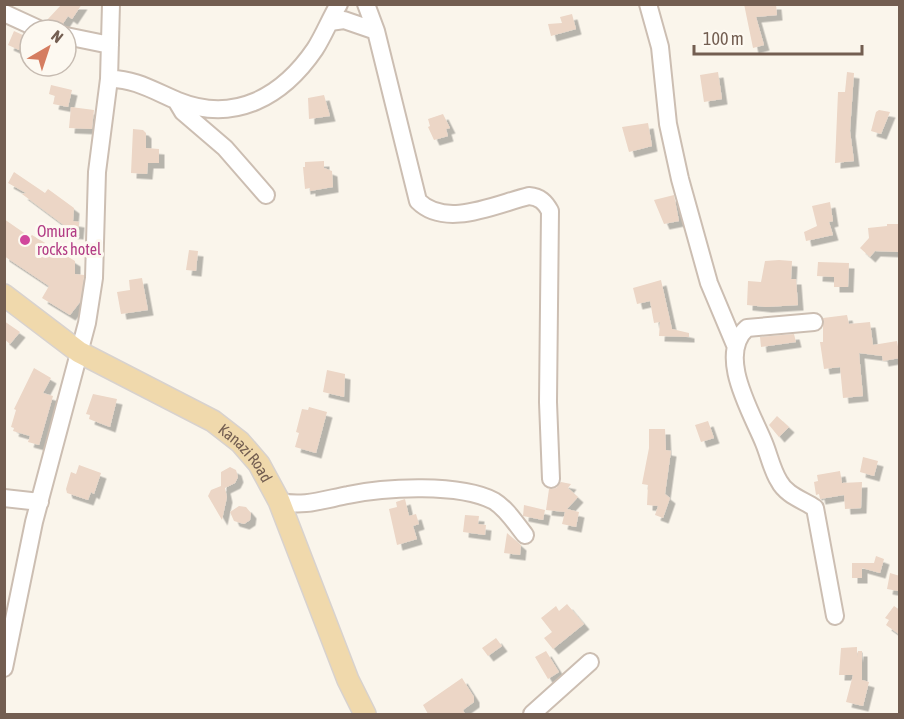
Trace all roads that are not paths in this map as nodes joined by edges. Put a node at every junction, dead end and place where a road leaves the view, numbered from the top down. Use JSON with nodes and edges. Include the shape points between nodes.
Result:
{"nodes":[{"id":1,"x":111,"y":4,"type":"edge"},
{"id":2,"x":339,"y":4,"type":"edge"},
{"id":3,"x":366,"y":4,"type":"edge"},
{"id":4,"x":648,"y":4,"type":"edge"},
{"id":5,"x":4,"y":13,"type":"edge"},
{"id":6,"x":18,"y":19,"type":"edge"},
{"id":7,"x":330,"y":22,"type":"junction"},
{"id":8,"x":376,"y":31,"type":"junction"},
{"id":9,"x":78,"y":38,"type":"edge"},
{"id":10,"x":110,"y":45,"type":"junction"},
{"id":11,"x":109,"y":79,"type":"junction"},
{"id":12,"x":177,"y":101,"type":"junction"},
{"id":13,"x":266,"y":195,"type":"dead end"},
{"id":14,"x":4,"y":295,"type":"edge"},
{"id":15,"x":814,"y":322,"type":"dead end"},
{"id":16,"x":735,"y":345,"type":"junction"},
{"id":17,"x":79,"y":352,"type":"junction"},
{"id":18,"x":551,"y":479,"type":"dead end"},
{"id":19,"x":4,"y":498,"type":"edge"},
{"id":20,"x":279,"y":501,"type":"junction"},
{"id":21,"x":40,"y":502,"type":"junction"},
{"id":22,"x":525,"y":536,"type":"dead end"},
{"id":23,"x":835,"y":616,"type":"dead end"},
{"id":24,"x":590,"y":662,"type":"dead end"},
{"id":25,"x":4,"y":668,"type":"edge"},
{"id":26,"x":365,"y":714,"type":"edge"},
{"id":27,"x":532,"y":714,"type":"edge"}],
"edges":[{"from":1,"to":10,"type":"street"},
{"from":2,"to":7,"type":"street"},
{"from":3,"to":8,"type":"street"},
{"from":4,"to":16,"type":"street","via":[[660,47],[668,124],[680,179],[709,283]]},
{"from":5,"to":6,"type":"street"},
{"from":7,"to":8,"type":"street","via":[[344,20]]},
{"from":7,"to":12,"type":"street","via":[[294,76],[266,98],[237,108],[212,109]]},
{"from":8,"to":18,"type":"street","via":[[418,201],[435,214],[446,214],[529,196],[546,203],[550,211]]},
{"from":9,"to":10,"type":"street"},
{"from":10,"to":11,"type":"street"},
{"from":11,"to":12,"type":"street","via":[[126,80]]},
{"from":11,"to":17,"type":"street","via":[[97,172],[94,278]]},
{"from":12,"to":13,"type":"street","via":[[183,112],[225,148]]},
{"from":14,"to":17,"type":"main road","name":"Kanazi Road"},
{"from":15,"to":16,"type":"street","via":[[752,326],[743,331]]},
{"from":16,"to":23,"type":"street","via":[[739,387],[779,483],[815,508]]},
{"from":17,"to":20,"type":"main road","name":"Kanazi Road","via":[[213,422],[240,442],[259,465]]},
{"from":17,"to":21,"type":"street"},
{"from":19,"to":21,"type":"street"},
{"from":20,"to":22,"type":"street","via":[[290,504],[415,487],[434,488],[494,502]]},
{"from":20,"to":26,"type":"main road","name":"Kanazi Road","via":[[348,680]]},
{"from":21,"to":25,"type":"street"},
{"from":24,"to":27,"type":"street"}]}
